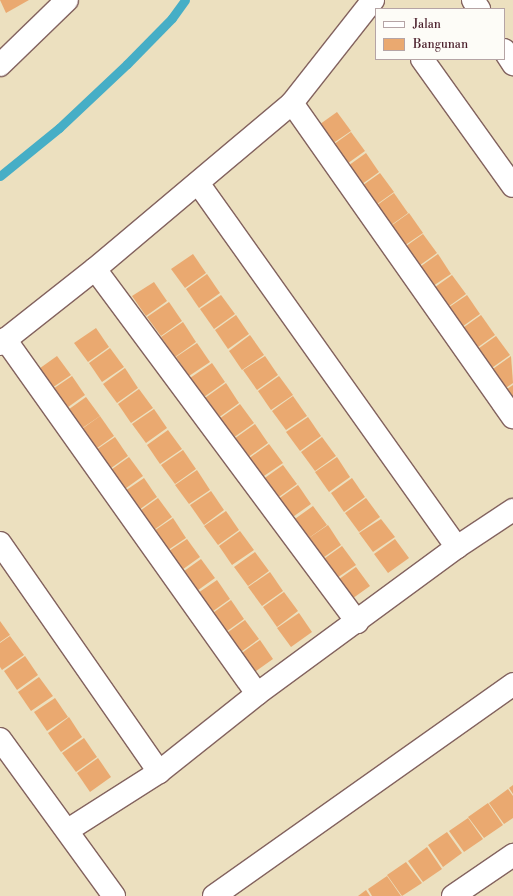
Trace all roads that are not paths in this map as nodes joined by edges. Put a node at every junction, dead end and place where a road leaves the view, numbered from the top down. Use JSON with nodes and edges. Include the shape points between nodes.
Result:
{"nodes":[{"id":1,"x":67,"y":0,"type":"edge"},
{"id":2,"x":372,"y":0,"type":"edge"},
{"id":3,"x":505,"y":52,"type":"edge"},
{"id":4,"x":2,"y":57,"type":"edge"},
{"id":5,"x":423,"y":60,"type":"edge"},
{"id":6,"x":513,"y":64,"type":"edge"},
{"id":7,"x":292,"y":103,"type":"junction"},
{"id":8,"x":198,"y":183,"type":"junction"},
{"id":9,"x":513,"y":186,"type":"edge"},
{"id":10,"x":95,"y":269,"type":"junction"},
{"id":11,"x":2,"y":342,"type":"edge"},
{"id":12,"x":513,"y":417,"type":"edge"},
{"id":13,"x":513,"y":510,"type":"edge"},
{"id":14,"x":0,"y":542,"type":"edge"},
{"id":15,"x":457,"y":547,"type":"junction"},
{"id":16,"x":358,"y":622,"type":"junction"},
{"id":17,"x":513,"y":684,"type":"edge"},
{"id":18,"x":257,"y":694,"type":"junction"},
{"id":19,"x":0,"y":740,"type":"edge"},
{"id":20,"x":158,"y":772,"type":"junction"},
{"id":21,"x":68,"y":830,"type":"junction"},
{"id":22,"x":513,"y":855,"type":"edge"},
{"id":23,"x":114,"y":896,"type":"edge"},
{"id":24,"x":214,"y":896,"type":"edge"},
{"id":25,"x":453,"y":896,"type":"edge"}],
"edges":[{"from":1,"to":4,"type":"street"},
{"from":2,"to":7,"type":"street"},
{"from":3,"to":6,"type":"street"},
{"from":5,"to":9,"type":"street"},
{"from":7,"to":8,"type":"street"},
{"from":7,"to":12,"type":"street"},
{"from":8,"to":10,"type":"street"},
{"from":8,"to":15,"type":"street"},
{"from":10,"to":11,"type":"street"},
{"from":10,"to":16,"type":"street"},
{"from":11,"to":18,"type":"street"},
{"from":13,"to":15,"type":"street"},
{"from":14,"to":20,"type":"street"},
{"from":15,"to":16,"type":"street"},
{"from":16,"to":18,"type":"street"},
{"from":17,"to":24,"type":"street"},
{"from":18,"to":20,"type":"street"},
{"from":19,"to":21,"type":"street"},
{"from":20,"to":21,"type":"street"},
{"from":21,"to":23,"type":"street"},
{"from":22,"to":25,"type":"street"}]}
